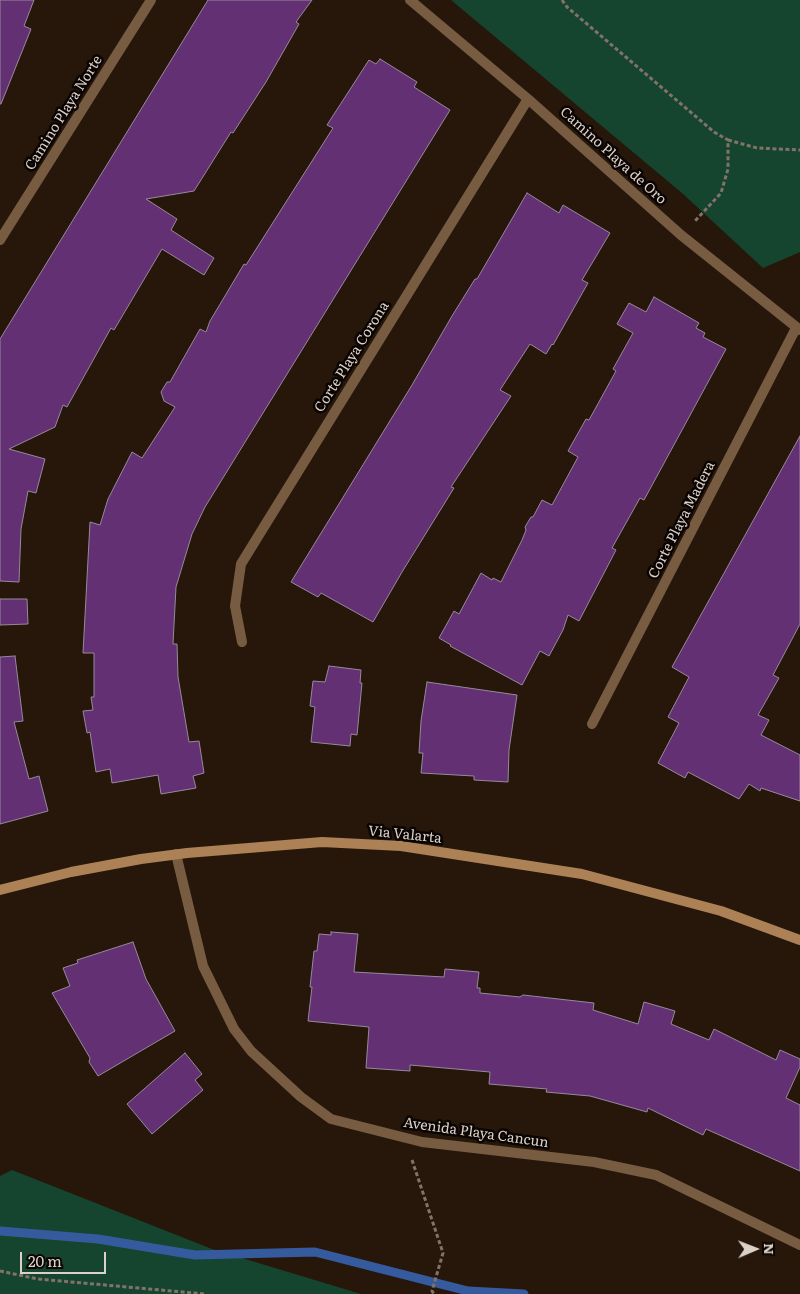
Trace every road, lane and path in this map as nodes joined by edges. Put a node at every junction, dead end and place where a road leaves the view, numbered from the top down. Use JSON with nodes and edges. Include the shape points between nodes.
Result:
{"nodes":[{"id":1,"x":151,"y":0,"type":"edge"},
{"id":2,"x":410,"y":0,"type":"edge"},
{"id":3,"x":562,"y":0,"type":"edge"},
{"id":4,"x":528,"y":99,"type":"junction"},
{"id":5,"x":728,"y":140,"type":"junction"},
{"id":6,"x":800,"y":150,"type":"edge"},
{"id":7,"x":680,"y":235,"type":"junction"},
{"id":8,"x":0,"y":240,"type":"edge"},
{"id":9,"x":798,"y":329,"type":"edge"},
{"id":10,"x":242,"y":642,"type":"dead end"},
{"id":11,"x":592,"y":724,"type":"dead end"},
{"id":12,"x":176,"y":854,"type":"junction"},
{"id":13,"x":0,"y":890,"type":"edge"},
{"id":14,"x":800,"y":940,"type":"edge"},
{"id":15,"x":405,"y":1138,"type":"junction"},
{"id":16,"x":800,"y":1245,"type":"edge"},
{"id":17,"x":0,"y":1271,"type":"edge"},
{"id":18,"x":205,"y":1294,"type":"edge"},
{"id":19,"x":434,"y":1294,"type":"edge"}],
"edges":[{"from":1,"to":8,"type":"street","name":"Camino Playa Norte"},
{"from":2,"to":4,"type":"street","name":"Camino Playa de Oro"},
{"from":3,"to":5,"type":"path","via":[[714,132]]},
{"from":4,"to":7,"type":"street","name":"Camino Playa de Oro"},
{"from":4,"to":10,"type":"street","name":"Corte Playa Corona","via":[[241,564],[235,606]]},
{"from":5,"to":6,"type":"path","via":[[757,148]]},
{"from":5,"to":7,"type":"path","via":[[728,169],[721,193]]},
{"from":7,"to":9,"type":"street","name":"Camino Playa de Oro"},
{"from":9,"to":11,"type":"street","name":"Corte Playa Madera"},
{"from":12,"to":13,"type":"main road","name":"Via Valarta","via":[[71,872]]},
{"from":12,"to":14,"type":"main road","name":"Via Valarta","via":[[322,842],[401,846],[582,874],[721,911]]},
{"from":12,"to":15,"type":"street","name":"Avenida Playa Cancun","via":[[203,966],[234,1029],[251,1051],[301,1097],[331,1119]]},
{"from":15,"to":16,"type":"street","name":"Avenida Playa Cancun","via":[[594,1162],[656,1175]]},
{"from":15,"to":19,"type":"path","via":[[443,1253],[432,1291]]},
{"from":17,"to":18,"type":"path","via":[[38,1279]]}]}
